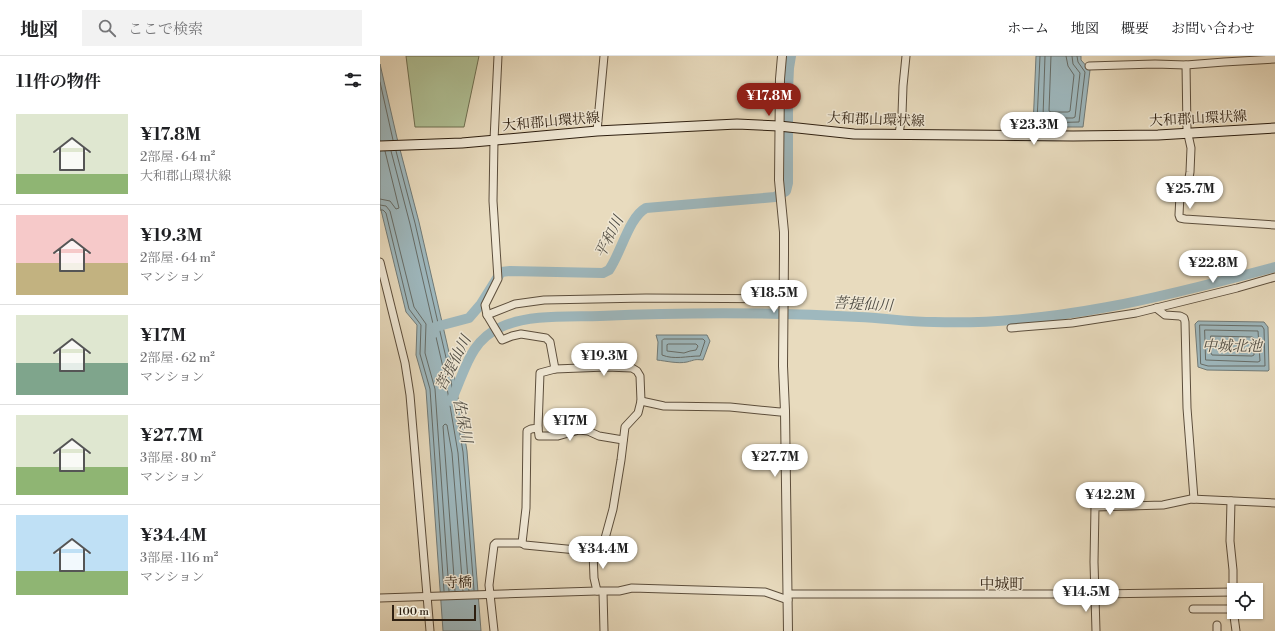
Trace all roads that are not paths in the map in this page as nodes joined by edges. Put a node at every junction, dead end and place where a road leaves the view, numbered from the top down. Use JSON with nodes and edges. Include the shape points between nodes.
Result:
{"nodes":[{"id":1,"x":498,"y":56,"type":"edge"},
{"id":2,"x":604,"y":56,"type":"edge"},
{"id":3,"x":782,"y":56,"type":"edge"},
{"id":4,"x":906,"y":56,"type":"edge"},
{"id":5,"x":1274,"y":58,"type":"edge"},
{"id":6,"x":1224,"y":59,"type":"edge"},
{"id":7,"x":1186,"y":65,"type":"junction"},
{"id":8,"x":1089,"y":66,"type":"dead end"},
{"id":9,"x":786,"y":127,"type":"junction"},
{"id":10,"x":1275,"y":128,"type":"edge"},
{"id":11,"x":596,"y":131,"type":"junction"},
{"id":12,"x":1188,"y":133,"type":"junction"},
{"id":13,"x":900,"y":134,"type":"junction"},
{"id":14,"x":494,"y":140,"type":"junction"},
{"id":15,"x":380,"y":146,"type":"edge"},
{"id":16,"x":1275,"y":225,"type":"edge"},
{"id":17,"x":380,"y":262,"type":"edge"},
{"id":18,"x":1275,"y":277,"type":"edge"},
{"id":19,"x":784,"y":300,"type":"junction"},
{"id":20,"x":1156,"y":308,"type":"junction"},
{"id":21,"x":487,"y":315,"type":"junction"},
{"id":22,"x":1011,"y":328,"type":"dead end"},
{"id":23,"x":555,"y":369,"type":"junction"},
{"id":24,"x":641,"y":401,"type":"junction"},
{"id":25,"x":785,"y":410,"type":"junction"},
{"id":26,"x":538,"y":428,"type":"junction"},
{"id":27,"x":623,"y":440,"type":"junction"},
{"id":28,"x":1194,"y":499,"type":"junction"},
{"id":29,"x":1231,"y":501,"type":"junction"},
{"id":30,"x":1275,"y":503,"type":"edge"},
{"id":31,"x":522,"y":543,"type":"junction"},
{"id":32,"x":593,"y":552,"type":"junction"},
{"id":33,"x":1233,"y":583,"type":"edge"},
{"id":34,"x":600,"y":591,"type":"junction"},
{"id":35,"x":1227,"y":592,"type":"edge"},
{"id":36,"x":1095,"y":594,"type":"junction"},
{"id":37,"x":489,"y":595,"type":"junction"},
{"id":38,"x":428,"y":596,"type":"junction"},
{"id":39,"x":788,"y":597,"type":"junction"},
{"id":40,"x":380,"y":598,"type":"edge"},
{"id":41,"x":1193,"y":609,"type":"dead end"},
{"id":42,"x":1227,"y":609,"type":"edge"},
{"id":43,"x":1234,"y":619,"type":"edge"},
{"id":44,"x":430,"y":631,"type":"edge"},
{"id":45,"x":494,"y":631,"type":"edge"},
{"id":46,"x":604,"y":631,"type":"edge"},
{"id":47,"x":788,"y":631,"type":"edge"},
{"id":48,"x":1096,"y":631,"type":"edge"},
{"id":49,"x":1236,"y":631,"type":"edge"}],
"edges":[{"from":1,"to":14,"type":"street"},
{"from":2,"to":11,"type":"street"},
{"from":3,"to":9,"type":"street","via":[[780,73]]},
{"from":4,"to":13,"type":"street"},
{"from":5,"to":6,"type":"street"},
{"from":6,"to":7,"type":"street"},
{"from":7,"to":8,"type":"street"},
{"from":7,"to":12,"type":"street"},
{"from":9,"to":11,"type":"main road","name":"大和郡山環状線","via":[[737,124]]},
{"from":9,"to":13,"type":"main road","name":"大和郡山環状線","via":[[840,133]]},
{"from":9,"to":19,"type":"street","via":[[779,180]]},
{"from":10,"to":12,"type":"main road","name":"大和郡山環状線"},
{"from":11,"to":14,"type":"main road","name":"大和郡山環状線"},
{"from":12,"to":13,"type":"main road","name":"大和郡山環状線","via":[[1080,136]]},
{"from":12,"to":16,"type":"street","via":[[1191,148],[1190,172],[1180,195],[1180,218]]},
{"from":14,"to":15,"type":"main road","name":"大和郡山環状線"},
{"from":14,"to":21,"type":"street","via":[[493,201],[498,279],[485,305]]},
{"from":17,"to":38,"type":"street","via":[[405,363],[410,395]]},
{"from":18,"to":20,"type":"street"},
{"from":19,"to":21,"type":"street","via":[[544,300],[515,304]]},
{"from":19,"to":25,"type":"street"},
{"from":20,"to":22,"type":"street","via":[[1072,323]]},
{"from":20,"to":28,"type":"street","via":[[1165,315],[1180,316],[1185,322]]},
{"from":21,"to":23,"type":"street","via":[[502,340],[521,334],[546,338],[550,342]]},
{"from":23,"to":24,"type":"street","via":[[632,368],[640,376]]},
{"from":23,"to":26,"type":"street","via":[[540,372]]},
{"from":24,"to":25,"type":"street","via":[[664,406],[730,407],[780,412]]},
{"from":24,"to":27,"type":"street","via":[[638,412],[625,427]]},
{"from":25,"to":39,"type":"street"},
{"from":26,"to":27,"type":"street","via":[[539,436],[558,436],[579,430]]},
{"from":26,"to":31,"type":"street","via":[[527,431],[526,508]]},
{"from":27,"to":32,"type":"street","via":[[614,502],[601,553]]},
{"from":28,"to":29,"type":"street"},
{"from":28,"to":36,"type":"street","via":[[1163,505],[1095,507]]},
{"from":29,"to":30,"type":"street"},
{"from":29,"to":33,"type":"street"},
{"from":31,"to":32,"type":"street"},
{"from":31,"to":37,"type":"street","via":[[494,545]]},
{"from":32,"to":34,"type":"street","via":[[594,578]]},
{"from":34,"to":37,"type":"street","name":"寺橋"},
{"from":34,"to":39,"type":"street","name":"寺橋","via":[[632,588],[765,592]]},
{"from":34,"to":46,"type":"street"},
{"from":35,"to":36,"type":"street","name":"寺橋"},
{"from":36,"to":39,"type":"street","name":"寺橋"},
{"from":36,"to":48,"type":"street"},
{"from":37,"to":38,"type":"street","name":"寺橋"},
{"from":37,"to":45,"type":"street"},
{"from":38,"to":40,"type":"street","name":"寺橋"},
{"from":38,"to":44,"type":"street"},
{"from":39,"to":47,"type":"street"},
{"from":41,"to":42,"type":"street"},
{"from":43,"to":49,"type":"street"}]}
